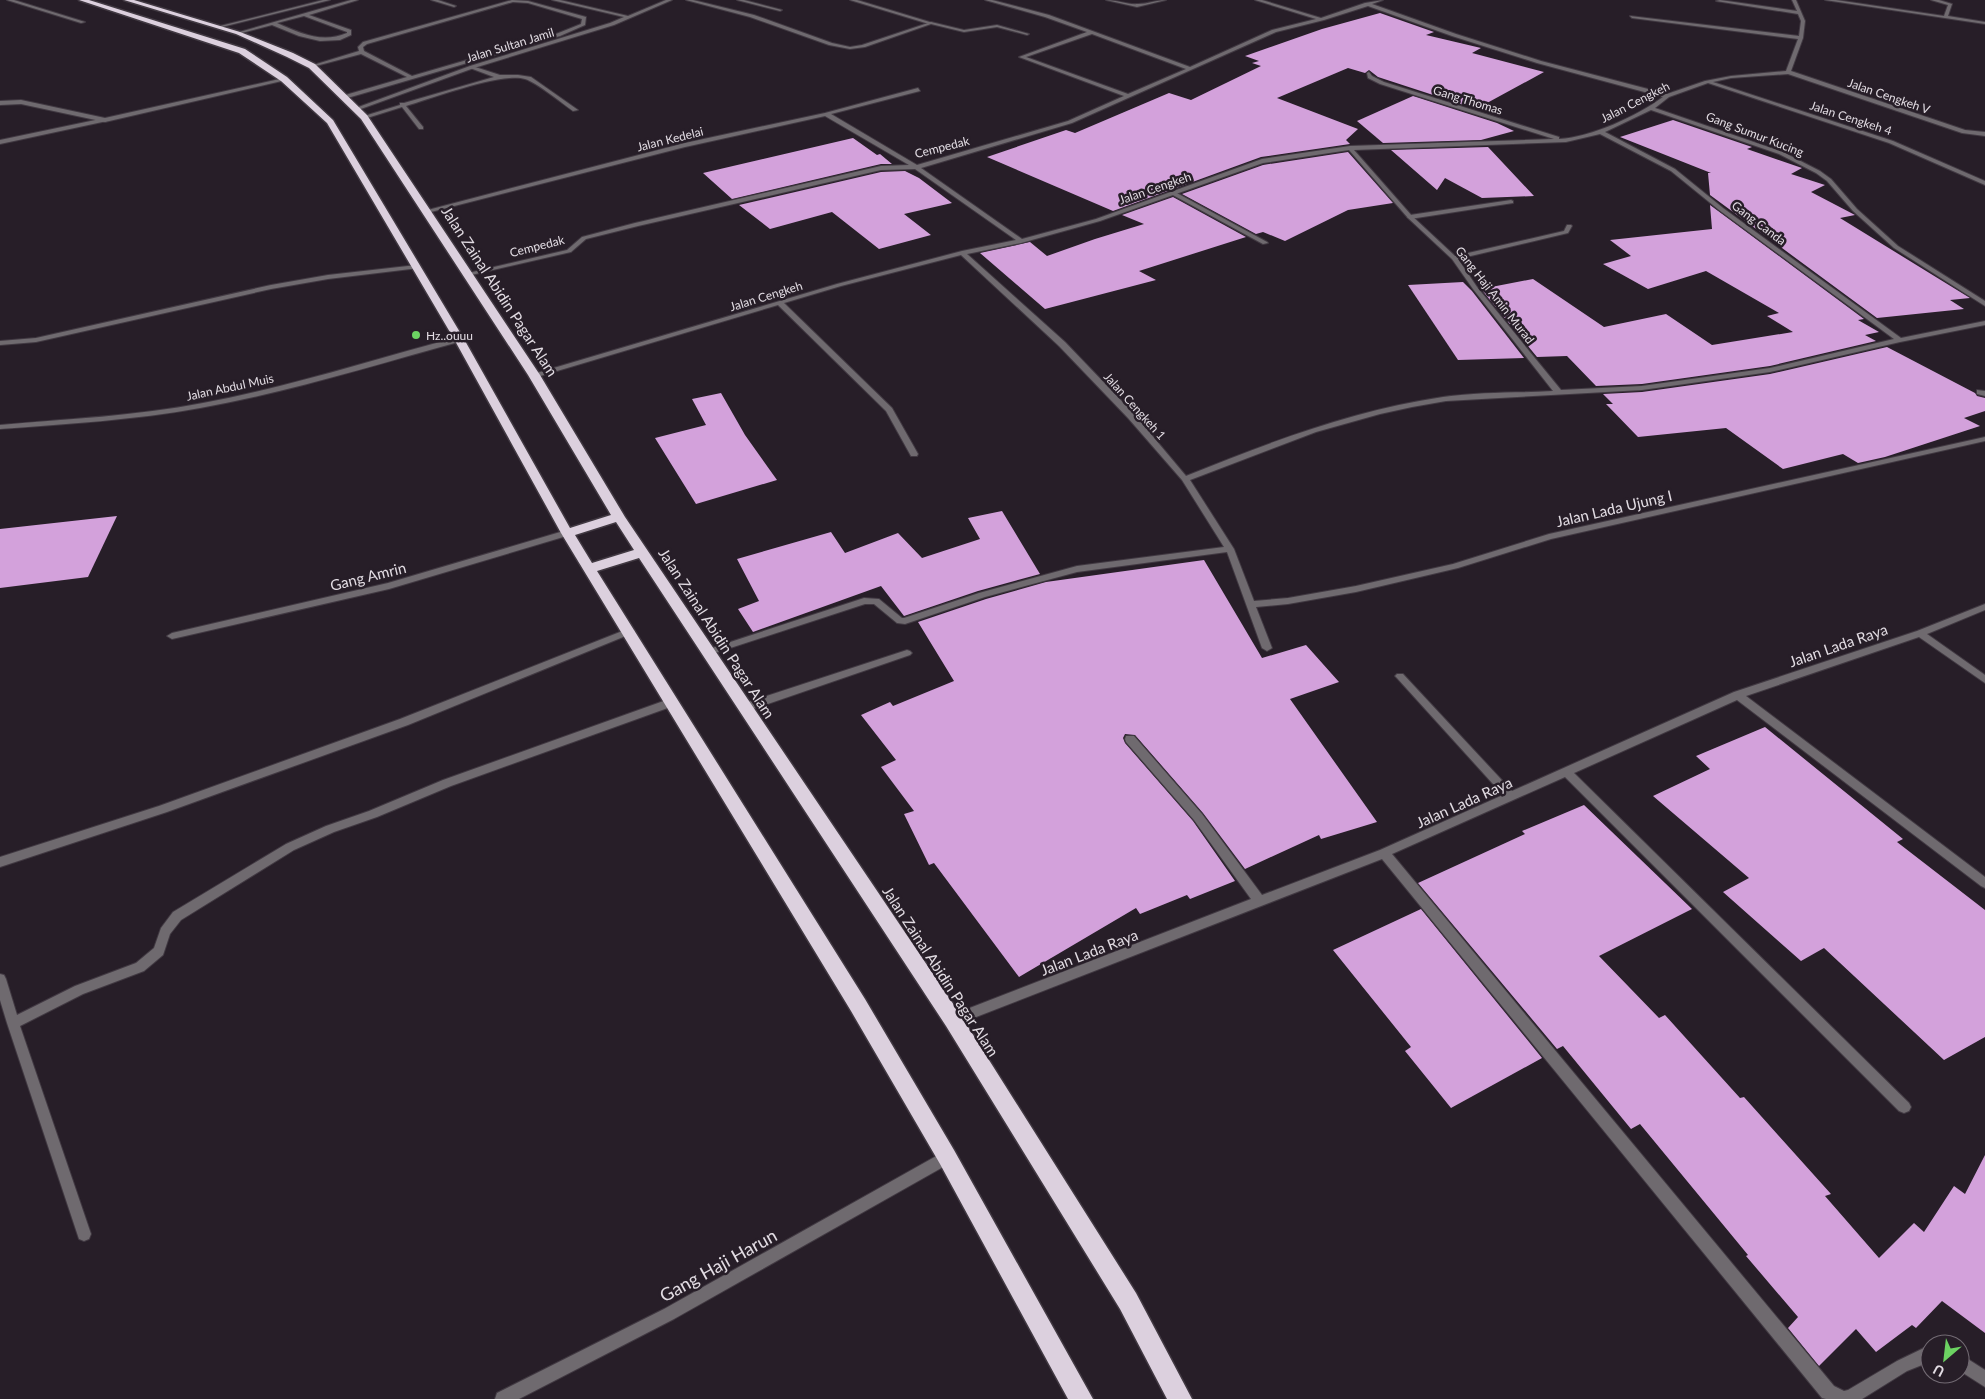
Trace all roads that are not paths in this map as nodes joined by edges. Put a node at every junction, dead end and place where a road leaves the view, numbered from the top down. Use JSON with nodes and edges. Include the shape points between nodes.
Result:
{"nodes":[{"id":1,"x":9,"y":0,"type":"edge"},
{"id":2,"x":82,"y":0,"type":"edge"},
{"id":3,"x":127,"y":0,"type":"edge"},
{"id":4,"x":328,"y":0,"type":"edge"},
{"id":5,"x":356,"y":0,"type":"edge"},
{"id":6,"x":434,"y":0,"type":"edge"},
{"id":7,"x":554,"y":0,"type":"edge"},
{"id":8,"x":670,"y":0,"type":"edge"},
{"id":9,"x":688,"y":0,"type":"edge"},
{"id":10,"x":739,"y":0,"type":"edge"},
{"id":11,"x":852,"y":0,"type":"edge"},
{"id":12,"x":987,"y":0,"type":"edge"},
{"id":13,"x":1108,"y":0,"type":"edge"},
{"id":14,"x":1164,"y":0,"type":"edge"},
{"id":15,"x":1257,"y":0,"type":"edge"},
{"id":16,"x":1381,"y":0,"type":"edge"},
{"id":17,"x":1794,"y":0,"type":"edge"},
{"id":18,"x":1827,"y":0,"type":"edge"},
{"id":19,"x":1933,"y":0,"type":"edge"},
{"id":20,"x":1718,"y":1,"type":"edge"},
{"id":21,"x":1366,"y":4,"type":"junction"},
{"id":22,"x":454,"y":6,"type":"dead end"},
{"id":23,"x":780,"y":10,"type":"dead end"},
{"id":24,"x":1800,"y":13,"type":"junction"},
{"id":25,"x":303,"y":14,"type":"junction"},
{"id":26,"x":1946,"y":16,"type":"junction"},
{"id":27,"x":1632,"y":17,"type":"dead end"},
{"id":28,"x":629,"y":18,"type":"junction"},
{"id":29,"x":1322,"y":19,"type":"junction"},
{"id":30,"x":83,"y":22,"type":"dead end"},
{"id":31,"x":272,"y":23,"type":"junction"},
{"id":32,"x":931,"y":23,"type":"junction"},
{"id":33,"x":1985,"y":23,"type":"edge"},
{"id":34,"x":218,"y":27,"type":"junction"},
{"id":35,"x":238,"y":33,"type":"junction"},
{"id":36,"x":1090,"y":33,"type":"junction"},
{"id":37,"x":1027,"y":34,"type":"dead end"},
{"id":38,"x":1801,"y":38,"type":"junction"},
{"id":39,"x":362,"y":52,"type":"junction"},
{"id":40,"x":312,"y":66,"type":"junction"},
{"id":41,"x":472,"y":67,"type":"junction"},
{"id":42,"x":1189,"y":68,"type":"junction"},
{"id":43,"x":1788,"y":72,"type":"junction"},
{"id":44,"x":1370,"y":73,"type":"dead end"},
{"id":45,"x":410,"y":77,"type":"junction"},
{"id":46,"x":500,"y":77,"type":"junction"},
{"id":47,"x":284,"y":79,"type":"junction"},
{"id":48,"x":1707,"y":82,"type":"junction"},
{"id":49,"x":918,"y":90,"type":"dead end"},
{"id":50,"x":1128,"y":96,"type":"junction"},
{"id":51,"x":1667,"y":96,"type":"junction"},
{"id":52,"x":344,"y":97,"type":"junction"},
{"id":53,"x":0,"y":103,"type":"edge"},
{"id":54,"x":402,"y":104,"type":"junction"},
{"id":55,"x":1651,"y":108,"type":"junction"},
{"id":56,"x":575,"y":110,"type":"dead end"},
{"id":57,"x":360,"y":113,"type":"junction"},
{"id":58,"x":826,"y":114,"type":"junction"},
{"id":59,"x":106,"y":120,"type":"junction"},
{"id":60,"x":420,"y":128,"type":"dead end"},
{"id":61,"x":1601,"y":132,"type":"junction"},
{"id":62,"x":1985,"y":134,"type":"edge"},
{"id":63,"x":1566,"y":140,"type":"junction"},
{"id":64,"x":0,"y":142,"type":"edge"},
{"id":65,"x":1350,"y":148,"type":"junction"},
{"id":66,"x":916,"y":167,"type":"junction"},
{"id":67,"x":1985,"y":183,"type":"edge"},
{"id":68,"x":1173,"y":193,"type":"junction"},
{"id":69,"x":1511,"y":202,"type":"dead end"},
{"id":70,"x":427,"y":211,"type":"junction"},
{"id":71,"x":1410,"y":216,"type":"junction"},
{"id":72,"x":1569,"y":226,"type":"dead end"},
{"id":73,"x":1021,"y":241,"type":"junction"},
{"id":74,"x":1265,"y":243,"type":"dead end"},
{"id":75,"x":962,"y":253,"type":"junction"},
{"id":76,"x":1454,"y":258,"type":"junction"},
{"id":77,"x":417,"y":267,"type":"junction"},
{"id":78,"x":467,"y":274,"type":"junction"},
{"id":79,"x":781,"y":304,"type":"junction"},
{"id":80,"x":1985,"y":304,"type":"edge"},
{"id":81,"x":1985,"y":323,"type":"edge"},
{"id":82,"x":459,"y":338,"type":"junction"},
{"id":83,"x":1900,"y":340,"type":"junction"},
{"id":84,"x":0,"y":343,"type":"edge"},
{"id":85,"x":534,"y":375,"type":"junction"},
{"id":86,"x":1558,"y":393,"type":"junction"},
{"id":87,"x":0,"y":427,"type":"edge"},
{"id":88,"x":1985,"y":439,"type":"edge"},
{"id":89,"x":914,"y":454,"type":"dead end"},
{"id":90,"x":1185,"y":480,"type":"junction"},
{"id":91,"x":619,"y":517,"type":"junction"},
{"id":92,"x":567,"y":533,"type":"junction"},
{"id":93,"x":1230,"y":549,"type":"junction"},
{"id":94,"x":643,"y":552,"type":"junction"},
{"id":95,"x":589,"y":568,"type":"junction"},
{"id":96,"x":1250,"y":605,"type":"junction"},
{"id":97,"x":1985,"y":607,"type":"edge"},
{"id":98,"x":630,"y":631,"type":"junction"},
{"id":99,"x":1920,"y":633,"type":"junction"},
{"id":100,"x":172,"y":636,"type":"dead end"},
{"id":101,"x":1267,"y":648,"type":"dead end"},
{"id":102,"x":709,"y":652,"type":"junction"},
{"id":103,"x":907,"y":652,"type":"dead end"},
{"id":104,"x":1400,"y":676,"type":"dead end"},
{"id":105,"x":1985,"y":680,"type":"edge"},
{"id":106,"x":1738,"y":695,"type":"junction"},
{"id":107,"x":672,"y":702,"type":"junction"},
{"id":108,"x":746,"y":708,"type":"junction"},
{"id":109,"x":1130,"y":739,"type":"dead end"},
{"id":110,"x":1567,"y":772,"type":"junction"},
{"id":111,"x":1511,"y":797,"type":"junction"},
{"id":112,"x":1384,"y":853,"type":"junction"},
{"id":113,"x":0,"y":862,"type":"edge"},
{"id":114,"x":1985,"y":883,"type":"edge"},
{"id":115,"x":1260,"y":902,"type":"junction"},
{"id":116,"x":0,"y":978,"type":"edge"},
{"id":117,"x":953,"y":1020,"type":"junction"},
{"id":118,"x":13,"y":1023,"type":"junction"},
{"id":119,"x":1904,"y":1107,"type":"dead end"},
{"id":120,"x":947,"y":1157,"type":"junction"},
{"id":121,"x":84,"y":1234,"type":"dead end"},
{"id":122,"x":1920,"y":1358,"type":"edge"},
{"id":123,"x":1970,"y":1369,"type":"edge"},
{"id":124,"x":1985,"y":1379,"type":"edge"},
{"id":125,"x":503,"y":1399,"type":"edge"},
{"id":126,"x":1081,"y":1399,"type":"edge"},
{"id":127,"x":1180,"y":1399,"type":"edge"}],
"edges":[{"from":1,"to":30,"type":"street"},
{"from":2,"to":47,"type":"highway","via":[[242,51]]},
{"from":3,"to":34,"type":"highway","name":"Jalan Zainal Abidin Pagar Alam"},
{"from":4,"to":34,"type":"street"},
{"from":5,"to":25,"type":"street"},
{"from":6,"to":22,"type":"street"},
{"from":7,"to":28,"type":"street"},
{"from":8,"to":28,"type":"street","name":"Jalan Sultan Jamil"},
{"from":9,"to":32,"type":"street","via":[[752,16],[850,48]]},
{"from":10,"to":23,"type":"street"},
{"from":11,"to":32,"type":"street"},
{"from":12,"to":36,"type":"street","via":[[1047,16]]},
{"from":13,"to":14,"type":"street","via":[[1137,6]]},
{"from":15,"to":29,"type":"street"},
{"from":16,"to":21,"type":"street","name":"Cempedak"},
{"from":17,"to":24,"type":"street"},
{"from":18,"to":26,"type":"street"},
{"from":19,"to":26,"type":"street","via":[[1950,4]]},
{"from":20,"to":24,"type":"street"},
{"from":21,"to":29,"type":"street","name":"Cempedak"},
{"from":21,"to":51,"type":"street","via":[[1530,60]]},
{"from":24,"to":38,"type":"street","via":[[1803,21]]},
{"from":25,"to":31,"type":"street"},
{"from":25,"to":31,"type":"street","via":[[349,31],[349,34],[314,40]]},
{"from":26,"to":33,"type":"street"},
{"from":27,"to":38,"type":"street"},
{"from":28,"to":41,"type":"street","name":"Jalan Sultan Jamil"},
{"from":29,"to":42,"type":"street","name":"Cempedak","via":[[1274,32]]},
{"from":31,"to":35,"type":"street"},
{"from":32,"to":37,"type":"street","via":[[964,31],[991,26]]},
{"from":34,"to":35,"type":"highway","name":"Jalan Zainal Abidin Pagar Alam"},
{"from":35,"to":40,"type":"highway","name":"Jalan Zainal Abidin Pagar Alam"},
{"from":36,"to":42,"type":"street"},
{"from":36,"to":50,"type":"street","via":[[1020,57]]},
{"from":38,"to":43,"type":"street"},
{"from":39,"to":40,"type":"street"},
{"from":39,"to":45,"type":"street"},
{"from":39,"to":45,"type":"street","via":[[360,47],[365,43],[513,1],[528,2],[584,18],[584,25],[558,35]]},
{"from":40,"to":52,"type":"highway","name":"Jalan Zainal Abidin Pagar Alam"},
{"from":41,"to":46,"type":"street"},
{"from":41,"to":57,"type":"street","name":"Jalan Sultan Jamil"},
{"from":42,"to":50,"type":"street","name":"Cempedak"},
{"from":43,"to":48,"type":"street","name":"Jalan Cengkeh","via":[[1731,76]]},
{"from":43,"to":62,"type":"street","name":"Jalan Cengkeh V","via":[[1964,132]]},
{"from":44,"to":63,"type":"street","name":"Gang Thomas","via":[[1370,77],[1382,83]]},
{"from":45,"to":52,"type":"street"},
{"from":46,"to":54,"type":"street"},
{"from":46,"to":56,"type":"street","via":[[529,78]]},
{"from":47,"to":59,"type":"street"},
{"from":47,"to":77,"type":"highway","via":[[330,122]]},
{"from":48,"to":51,"type":"street","name":"Jalan Cengkeh"},
{"from":48,"to":67,"type":"street","name":"Jalan Cengkeh 4","via":[[1891,142]]},
{"from":49,"to":58,"type":"street","name":"Jalan Kedelai"},
{"from":50,"to":66,"type":"street","name":"Cempedak","via":[[1070,122]]},
{"from":51,"to":55,"type":"street","name":"Jalan Cengkeh"},
{"from":52,"to":57,"type":"highway","name":"Jalan Zainal Abidin Pagar Alam"},
{"from":53,"to":59,"type":"street","via":[[21,102]]},
{"from":54,"to":57,"type":"street"},
{"from":54,"to":60,"type":"street"},
{"from":55,"to":61,"type":"street","name":"Jalan Cengkeh"},
{"from":55,"to":80,"type":"street","name":"Gang Sumur Kucing","via":[[1780,153],[1818,172],[1896,247]]},
{"from":57,"to":70,"type":"highway","name":"Jalan Zainal Abidin Pagar Alam"},
{"from":58,"to":66,"type":"street"},
{"from":58,"to":70,"type":"street","name":"Jalan Kedelai","via":[[685,145]]},
{"from":59,"to":64,"type":"street"},
{"from":61,"to":63,"type":"street","name":"Jalan Cengkeh"},
{"from":61,"to":83,"type":"street","name":"Gang Canda","via":[[1673,170]]},
{"from":63,"to":65,"type":"street","name":"Jalan Cengkeh"},
{"from":65,"to":68,"type":"street","name":"Jalan Cengkeh","via":[[1262,161]]},
{"from":65,"to":71,"type":"street","name":"Gang Haji Amin Murad"},
{"from":66,"to":73,"type":"street"},
{"from":66,"to":78,"type":"street","name":"Cempedak","via":[[881,168],[637,224],[584,238],[569,250]]},
{"from":68,"to":73,"type":"street","name":"Jalan Cengkeh","via":[[1098,220]]},
{"from":68,"to":74,"type":"street"},
{"from":69,"to":71,"type":"street"},
{"from":70,"to":78,"type":"highway","name":"Jalan Zainal Abidin Pagar Alam"},
{"from":71,"to":76,"type":"street","name":"Gang Haji Amin Murad"},
{"from":72,"to":76,"type":"street","via":[[1566,232]]},
{"from":73,"to":75,"type":"street","name":"Jalan Cengkeh"},
{"from":75,"to":79,"type":"street","name":"Jalan Cengkeh"},
{"from":75,"to":90,"type":"street","name":"Jalan Cengkeh 1","via":[[1062,344],[1131,416]]},
{"from":76,"to":86,"type":"street","name":"Gang Haji Amin Murad"},
{"from":77,"to":82,"type":"highway"},
{"from":77,"to":84,"type":"street","via":[[328,277],[36,340]]},
{"from":78,"to":85,"type":"highway","name":"Jalan Zainal Abidin Pagar Alam"},
{"from":79,"to":85,"type":"street","name":"Jalan Cengkeh"},
{"from":79,"to":89,"type":"street","via":[[889,410]]},
{"from":81,"to":83,"type":"street"},
{"from":82,"to":87,"type":"street","name":"Jalan Abdul Muis","via":[[312,380],[202,406],[130,416]]},
{"from":82,"to":92,"type":"highway"},
{"from":83,"to":86,"type":"street","via":[[1770,370],[1642,388]]},
{"from":85,"to":91,"type":"highway","name":"Jalan Zainal Abidin Pagar Alam"},
{"from":86,"to":90,"type":"street","via":[[1423,402],[1337,422],[1251,452]]},
{"from":88,"to":96,"type":"street","name":"Jalan Lada Ujung I","via":[[1549,537],[1455,566],[1365,587]]},
{"from":90,"to":93,"type":"street","name":"Jalan Cengkeh 1"},
{"from":91,"to":92,"type":"highway"},
{"from":91,"to":94,"type":"highway","name":"Jalan Zainal Abidin Pagar Alam"},
{"from":92,"to":95,"type":"highway"},
{"from":92,"to":100,"type":"street","name":"Gang Amrin","via":[[390,586]]},
{"from":93,"to":96,"type":"street","name":"Jalan Cengkeh 1"},
{"from":93,"to":102,"type":"street","via":[[1077,570],[982,595],[905,621],[900,621],[876,601],[864,601]]},
{"from":94,"to":95,"type":"highway"},
{"from":94,"to":102,"type":"highway","name":"Jalan Zainal Abidin Pagar Alam"},
{"from":95,"to":98,"type":"highway"},
{"from":96,"to":101,"type":"street","name":"Jalan Cengkeh 1"},
{"from":97,"to":99,"type":"street","name":"Jalan Lada Raya"},
{"from":98,"to":107,"type":"highway"},
{"from":98,"to":113,"type":"street","via":[[404,722],[164,808]]},
{"from":99,"to":105,"type":"street"},
{"from":99,"to":106,"type":"street","name":"Jalan Lada Raya"},
{"from":102,"to":108,"type":"highway","name":"Jalan Zainal Abidin Pagar Alam"},
{"from":103,"to":108,"type":"street"},
{"from":104,"to":111,"type":"street"},
{"from":106,"to":110,"type":"street","name":"Jalan Lada Raya"},
{"from":106,"to":114,"type":"street"},
{"from":107,"to":118,"type":"street","via":[[447,783],[290,847],[177,916],[165,932],[159,951],[150,961],[79,990]]},
{"from":107,"to":120,"type":"highway","via":[[853,996]]},
{"from":108,"to":117,"type":"highway","name":"Jalan Zainal Abidin Pagar Alam"},
{"from":109,"to":115,"type":"street","via":[[1198,817]]},
{"from":110,"to":111,"type":"street","name":"Jalan Lada Raya"},
{"from":110,"to":119,"type":"street"},
{"from":111,"to":112,"type":"street","name":"Jalan Lada Raya"},
{"from":112,"to":115,"type":"street","name":"Jalan Lada Raya"},
{"from":112,"to":122,"type":"street","via":[[1828,1392],[1844,1399],[1851,1397]]},
{"from":115,"to":117,"type":"street","name":"Jalan Lada Raya"},
{"from":116,"to":118,"type":"street"},
{"from":117,"to":127,"type":"highway","name":"Jalan Zainal Abidin Pagar Alam","via":[[1128,1300]]},
{"from":118,"to":121,"type":"street"},
{"from":120,"to":125,"type":"street","name":"Gang Haji Harun","via":[[669,1314]]},
{"from":120,"to":126,"type":"highway"},
{"from":123,"to":124,"type":"street"}]}
